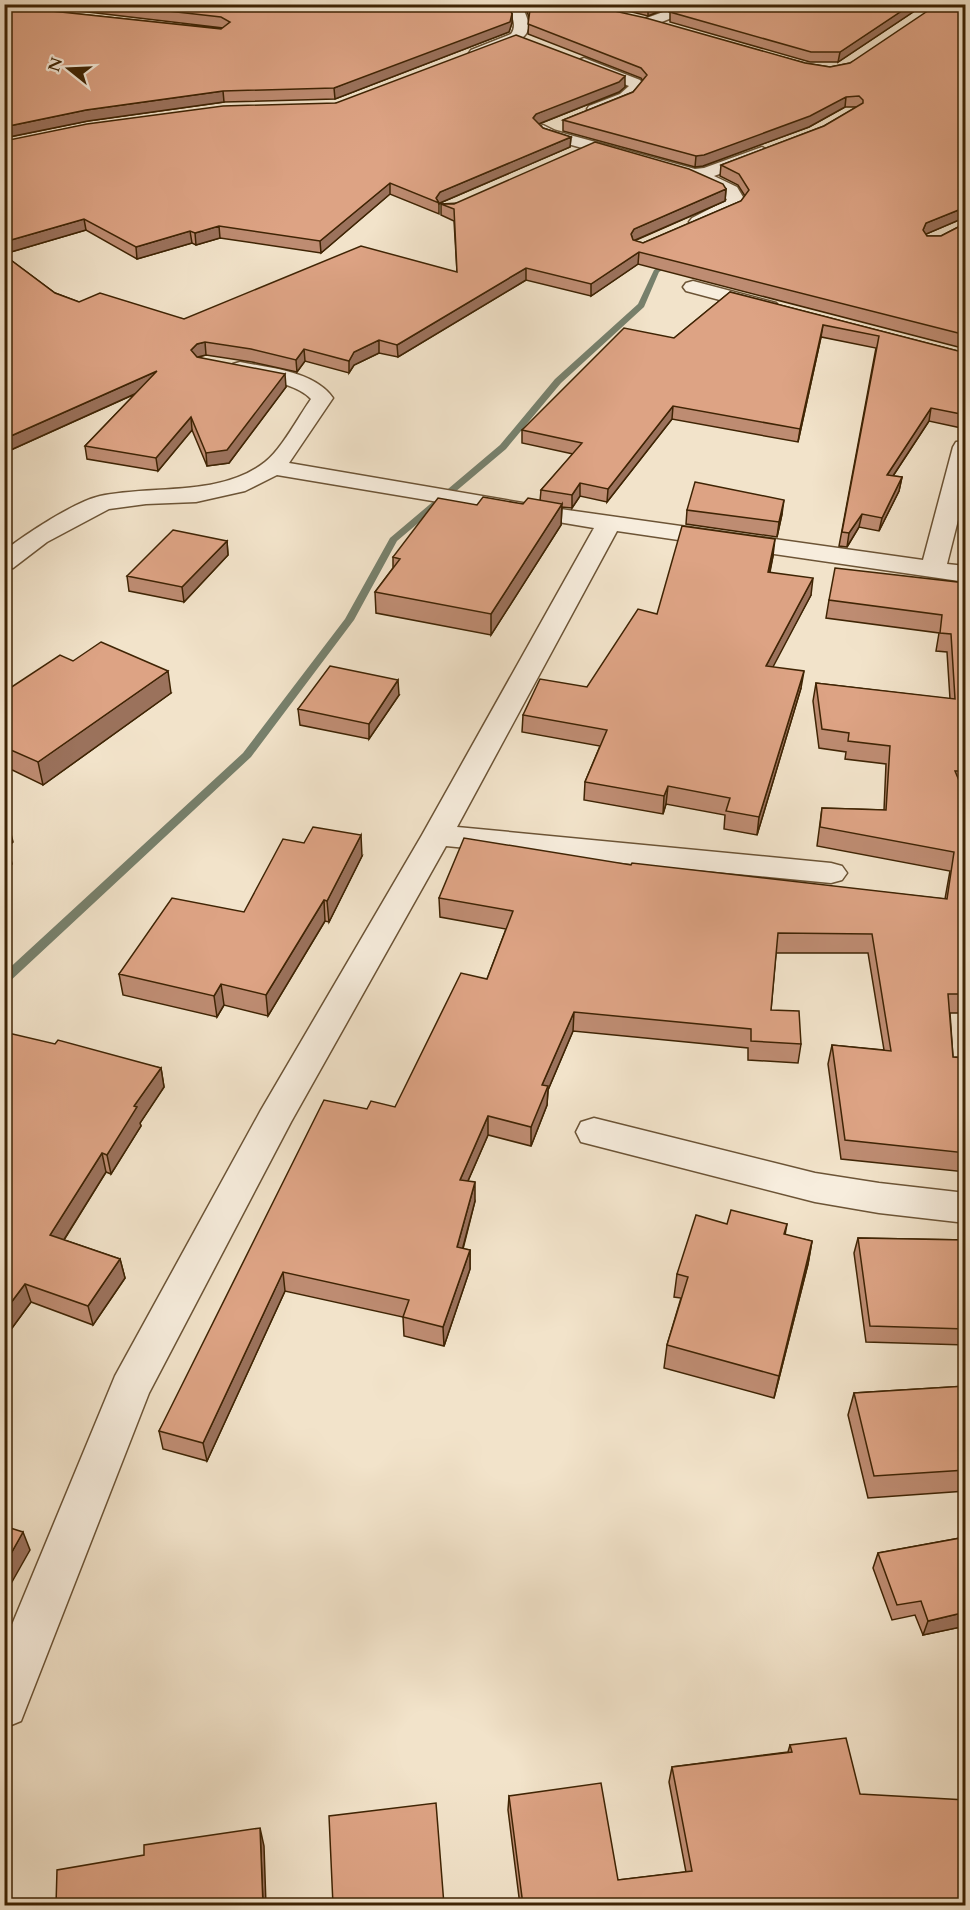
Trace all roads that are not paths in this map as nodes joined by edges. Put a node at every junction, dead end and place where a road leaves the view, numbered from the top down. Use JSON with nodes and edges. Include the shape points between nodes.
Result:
{"nodes":[{"id":1,"x":514,"y":4,"type":"edge"},
{"id":2,"x":700,"y":4,"type":"edge"},
{"id":3,"x":670,"y":28,"type":"edge"},
{"id":4,"x":570,"y":58,"type":"edge"},
{"id":5,"x":457,"y":61,"type":"edge"},
{"id":6,"x":585,"y":113,"type":"edge"},
{"id":7,"x":564,"y":121,"type":"edge"},
{"id":8,"x":783,"y":144,"type":"edge"},
{"id":9,"x":590,"y":147,"type":"junction"},
{"id":10,"x":568,"y":156,"type":"edge"},
{"id":11,"x":695,"y":174,"type":"junction"},
{"id":12,"x":682,"y":229,"type":"edge"},
{"id":13,"x":693,"y":287,"type":"dead end"},
{"id":14,"x":784,"y":311,"type":"edge"},
{"id":15,"x":218,"y":365,"type":"edge"},
{"id":16,"x":964,"y":447,"type":"edge"},
{"id":17,"x":274,"y":467,"type":"junction"},
{"id":18,"x":609,"y":523,"type":"junction"},
{"id":19,"x":4,"y":563,"type":"edge"},
{"id":20,"x":933,"y":569,"type":"junction"},
{"id":21,"x":966,"y":574,"type":"edge"},
{"id":22,"x":437,"y":835,"type":"junction"},
{"id":23,"x":831,"y":873,"type":"dead end"},
{"id":24,"x":594,"y":1132,"type":"dead end"},
{"id":25,"x":966,"y":1208,"type":"edge"},
{"id":26,"x":4,"y":1704,"type":"edge"}],
"edges":[{"from":1,"to":5,"type":"street","via":[[521,20],[522,39]]},
{"from":2,"to":3,"type":"street","via":[[644,21]]},
{"from":4,"to":6,"type":"street","via":[[637,87],[626,97]]},
{"from":7,"to":9,"type":"street","via":[[543,130]]},
{"from":8,"to":11,"type":"street"},
{"from":9,"to":10,"type":"street"},
{"from":9,"to":11,"type":"street"},
{"from":11,"to":12,"type":"street","via":[[732,191],[737,202]]},
{"from":13,"to":14,"type":"street"},
{"from":15,"to":17,"type":"street","via":[[291,380],[313,388],[322,398]]},
{"from":16,"to":20,"type":"street"},
{"from":17,"to":18,"type":"street"},
{"from":17,"to":19,"type":"street","via":[[232,489],[103,503],[38,537]]},
{"from":18,"to":20,"type":"street"},
{"from":18,"to":22,"type":"street"},
{"from":20,"to":21,"type":"street"},
{"from":22,"to":23,"type":"street"},
{"from":22,"to":26,"type":"street","via":[[274,1120],[130,1389]]},
{"from":24,"to":25,"type":"street","via":[[793,1183]]}]}
